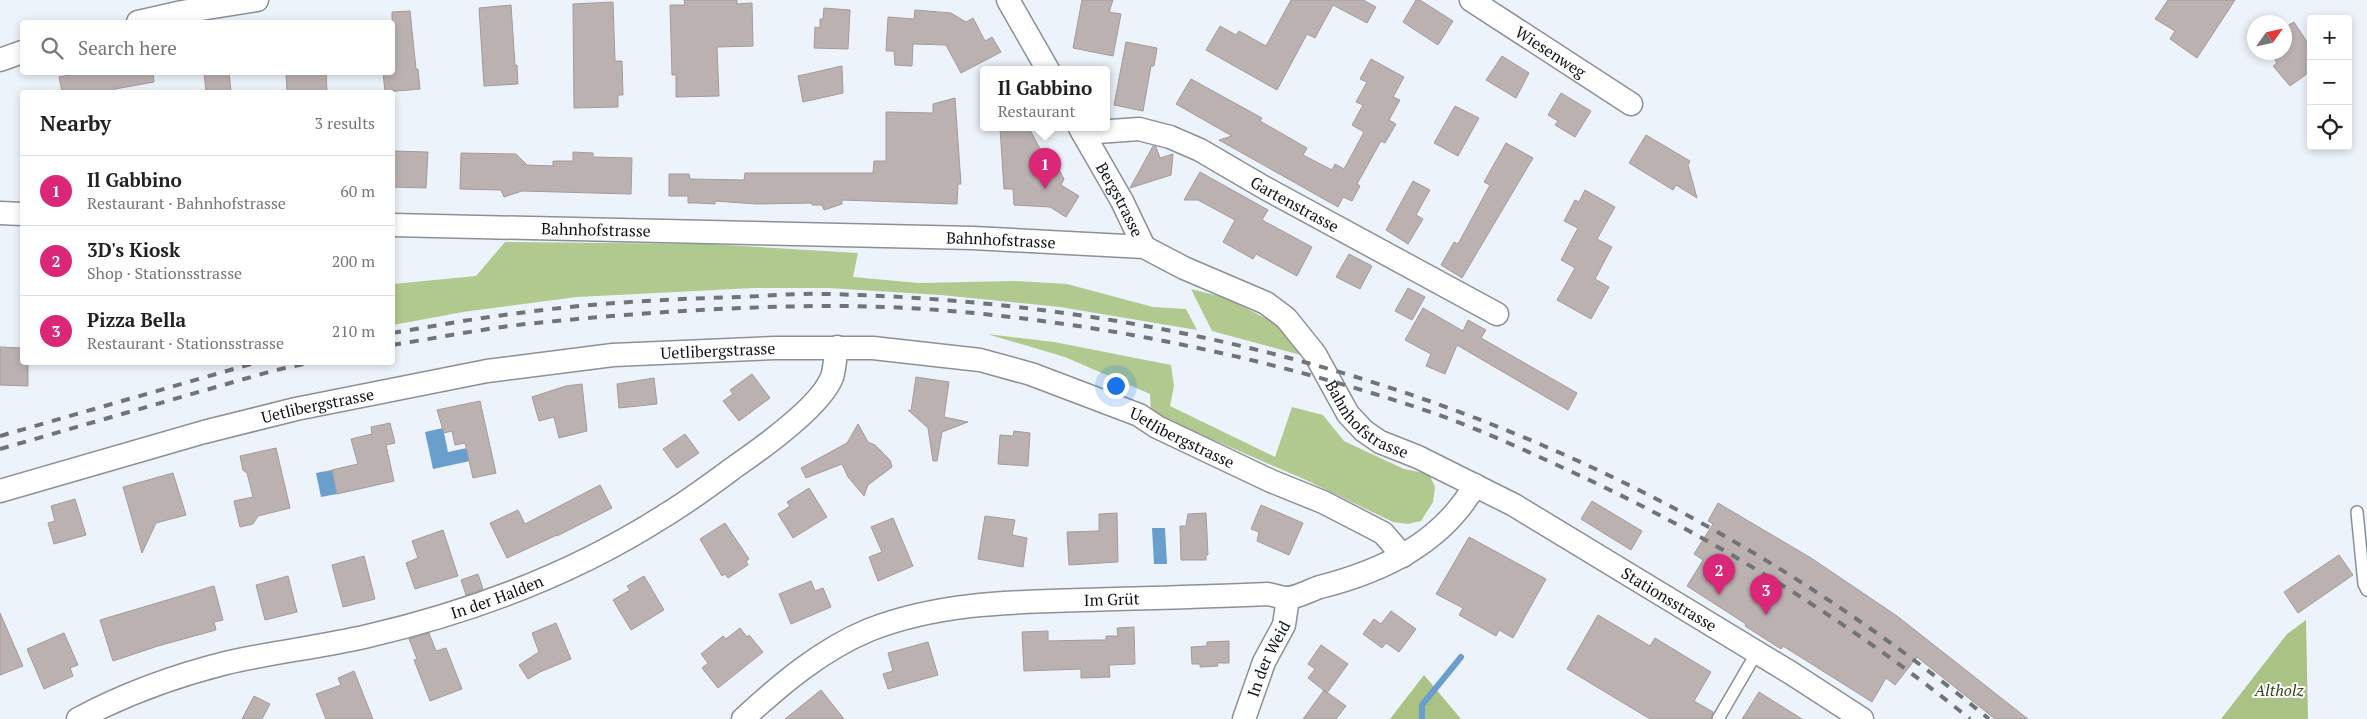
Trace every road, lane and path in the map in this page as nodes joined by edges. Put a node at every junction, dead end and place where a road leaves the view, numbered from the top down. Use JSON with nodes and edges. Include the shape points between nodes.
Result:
{"nodes":[{"id":1,"x":257,"y":0,"type":"edge"},
{"id":2,"x":1008,"y":0,"type":"edge"},
{"id":3,"x":1470,"y":0,"type":"edge"},
{"id":4,"x":147,"y":20,"type":"edge"},
{"id":5,"x":20,"y":53,"type":"edge"},
{"id":6,"x":0,"y":60,"type":"edge"},
{"id":7,"x":1046,"y":66,"type":"edge"},
{"id":8,"x":1631,"y":104,"type":"dead end"},
{"id":9,"x":1110,"y":130,"type":"edge"},
{"id":10,"x":1081,"y":131,"type":"edge"},
{"id":11,"x":0,"y":213,"type":"edge"},
{"id":12,"x":20,"y":214,"type":"edge"},
{"id":13,"x":395,"y":225,"type":"edge"},
{"id":14,"x":1144,"y":248,"type":"junction"},
{"id":15,"x":1497,"y":314,"type":"dead end"},
{"id":16,"x":837,"y":346,"type":"junction"},
{"id":17,"x":1475,"y":484,"type":"junction"},
{"id":18,"x":0,"y":491,"type":"edge"},
{"id":19,"x":1514,"y":506,"type":"joint"},
{"id":20,"x":2357,"y":512,"type":"dead end"},
{"id":21,"x":1403,"y":556,"type":"junction"},
{"id":22,"x":2367,"y":590,"type":"edge"},
{"id":23,"x":1288,"y":598,"type":"junction"},
{"id":24,"x":1757,"y":652,"type":"junction"},
{"id":25,"x":78,"y":719,"type":"edge"},
{"id":26,"x":743,"y":719,"type":"edge"},
{"id":27,"x":1244,"y":719,"type":"edge"},
{"id":28,"x":1718,"y":719,"type":"edge"},
{"id":29,"x":1862,"y":719,"type":"edge"}],
"edges":[{"from":1,"to":4,"type":"street"},
{"from":2,"to":7,"type":"street"},
{"from":3,"to":8,"type":"street","name":"Wiesenweg"},
{"from":5,"to":6,"type":"street"},
{"from":9,"to":15,"type":"street","name":"Gartenstrasse","via":[[1139,130],[1170,137],[1200,150]]},
{"from":10,"to":14,"type":"street","name":"Bergstrasse","via":[[1122,201]]},
{"from":11,"to":12,"type":"street"},
{"from":13,"to":14,"type":"street","name":"Bahnhofstrasse","via":[[973,238]]},
{"from":14,"to":17,"type":"street","name":"Bahnhofstrasse","via":[[1266,304],[1286,318],[1302,335],[1348,414],[1364,431],[1380,442]]},
{"from":16,"to":18,"type":"street","name":"Uetlibergstrasse","via":[[613,355],[487,370],[296,409]]},
{"from":16,"to":21,"type":"street","name":"Uetlibergstrasse","via":[[980,360],[1031,374],[1139,415],[1157,427],[1271,481],[1323,502],[1384,533]]},
{"from":16,"to":25,"type":"street","name":"In der Halden","via":[[832,376],[822,394],[792,422],[698,494],[594,555],[452,614],[368,636],[182,675]]},
{"from":17,"to":19,"type":"street","name":"Bahnhofstrasse"},
{"from":17,"to":21,"type":"street","name":"Im Grüt","via":[[1434,535]]},
{"from":19,"to":24,"type":"street","name":"Stationsstrasse"},
{"from":20,"to":22,"type":"lane"},
{"from":21,"to":23,"type":"street","name":"Im Grüt","via":[[1357,577]]},
{"from":23,"to":26,"type":"street","name":"Im Grüt","via":[[1268,594],[1057,600],[935,610],[868,631],[840,645],[777,687]]},
{"from":23,"to":27,"type":"street","name":"In der Weid","via":[[1284,625],[1264,662]]},
{"from":24,"to":28,"type":"lane"},
{"from":24,"to":29,"type":"street","name":"Stationsstrasse"}]}
